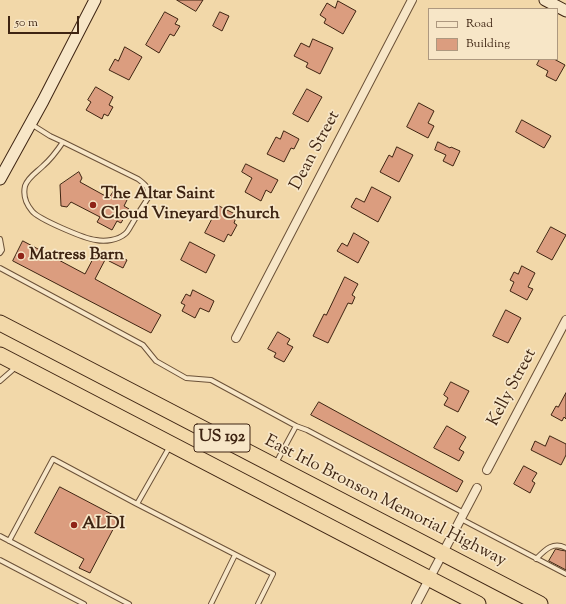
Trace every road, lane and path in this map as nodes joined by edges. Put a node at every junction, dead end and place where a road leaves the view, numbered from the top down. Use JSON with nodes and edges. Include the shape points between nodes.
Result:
{"nodes":[{"id":1,"x":95,"y":0,"type":"edge"},
{"id":2,"x":412,"y":0,"type":"edge"},
{"id":3,"x":545,"y":0,"type":"edge"},
{"id":4,"x":566,"y":11,"type":"edge"},
{"id":5,"x":30,"y":124,"type":"junction"},
{"id":6,"x":63,"y":142,"type":"junction"},
{"id":7,"x":0,"y":180,"type":"edge"},
{"id":8,"x":0,"y":238,"type":"edge"},
{"id":9,"x":0,"y":253,"type":"edge"},
{"id":10,"x":0,"y":268,"type":"edge"},
{"id":11,"x":566,"y":320,"type":"edge"},
{"id":12,"x":0,"y":324,"type":"edge"},
{"id":13,"x":236,"y":338,"type":"dead end"},
{"id":14,"x":0,"y":355,"type":"edge"},
{"id":15,"x":19,"y":365,"type":"junction"},
{"id":16,"x":0,"y":381,"type":"edge"},
{"id":17,"x":296,"y":426,"type":"junction"},
{"id":18,"x":171,"y":444,"type":"junction"},
{"id":19,"x":274,"y":466,"type":"junction"},
{"id":20,"x":487,"y":470,"type":"dead end"},
{"id":21,"x":477,"y":488,"type":"dead end"},
{"id":22,"x":136,"y":504,"type":"junction"},
{"id":23,"x":463,"y":516,"type":"junction"},
{"id":24,"x":0,"y":536,"type":"edge"},
{"id":25,"x":9,"y":541,"type":"junction"},
{"id":26,"x":566,"y":548,"type":"edge"},
{"id":27,"x":443,"y":554,"type":"junction"},
{"id":28,"x":235,"y":555,"type":"junction"},
{"id":29,"x":536,"y":559,"type":"junction"},
{"id":30,"x":0,"y":560,"type":"edge"},
{"id":31,"x":566,"y":574,"type":"edge"},
{"id":32,"x":430,"y":579,"type":"junction"},
{"id":33,"x":84,"y":604,"type":"edge"},
{"id":34,"x":129,"y":604,"type":"edge"},
{"id":35,"x":211,"y":604,"type":"edge"},
{"id":36,"x":258,"y":604,"type":"edge"},
{"id":37,"x":416,"y":604,"type":"edge"},
{"id":38,"x":478,"y":604,"type":"edge"},
{"id":39,"x":540,"y":604,"type":"edge"}],
"edges":[{"from":1,"to":5,"type":"street"},
{"from":2,"to":13,"type":"street","name":"Dean Street"},
{"from":3,"to":4,"type":"street"},
{"from":5,"to":6,"type":"lane"},
{"from":5,"to":7,"type":"street"},
{"from":6,"to":6,"type":"lane","via":[[138,179],[147,187],[148,198],[126,234],[116,239],[95,240],[64,229],[33,212],[25,198],[27,182]]},
{"from":8,"to":9,"type":"lane"},
{"from":10,"to":17,"type":"lane","via":[[143,344],[156,361],[186,378],[211,380]]},
{"from":11,"to":20,"type":"street","name":"Kelly Street"},
{"from":12,"to":19,"type":"highway","name":"East Irlo Bronson Memorial Highway","number":"US 192"},
{"from":14,"to":15,"type":"highway","number":"US 192"},
{"from":15,"to":16,"type":"lane"},
{"from":15,"to":18,"type":"highway","number":"US 192"},
{"from":17,"to":19,"type":"lane"},
{"from":17,"to":23,"type":"lane"},
{"from":18,"to":22,"type":"lane"},
{"from":18,"to":32,"type":"highway","number":"US 192"},
{"from":19,"to":27,"type":"highway","name":"East Irlo Bronson Memorial Highway","number":"US 192"},
{"from":21,"to":23,"type":"street"},
{"from":22,"to":25,"type":"lane","via":[[52,459]]},
{"from":22,"to":28,"type":"lane"},
{"from":23,"to":27,"type":"street"},
{"from":23,"to":29,"type":"lane"},
{"from":24,"to":25,"type":"lane"},
{"from":25,"to":34,"type":"lane"},
{"from":26,"to":29,"type":"lane","via":[[561,545],[551,546]]},
{"from":27,"to":32,"type":"street"},
{"from":27,"to":39,"type":"highway","name":"East Irlo Bronson Memorial Highway","number":"US 192"},
{"from":28,"to":35,"type":"lane"},
{"from":28,"to":36,"type":"lane","via":[[273,574]]},
{"from":29,"to":31,"type":"lane"},
{"from":30,"to":33,"type":"lane"},
{"from":32,"to":37,"type":"street"},
{"from":32,"to":38,"type":"highway","number":"US 192"}]}
